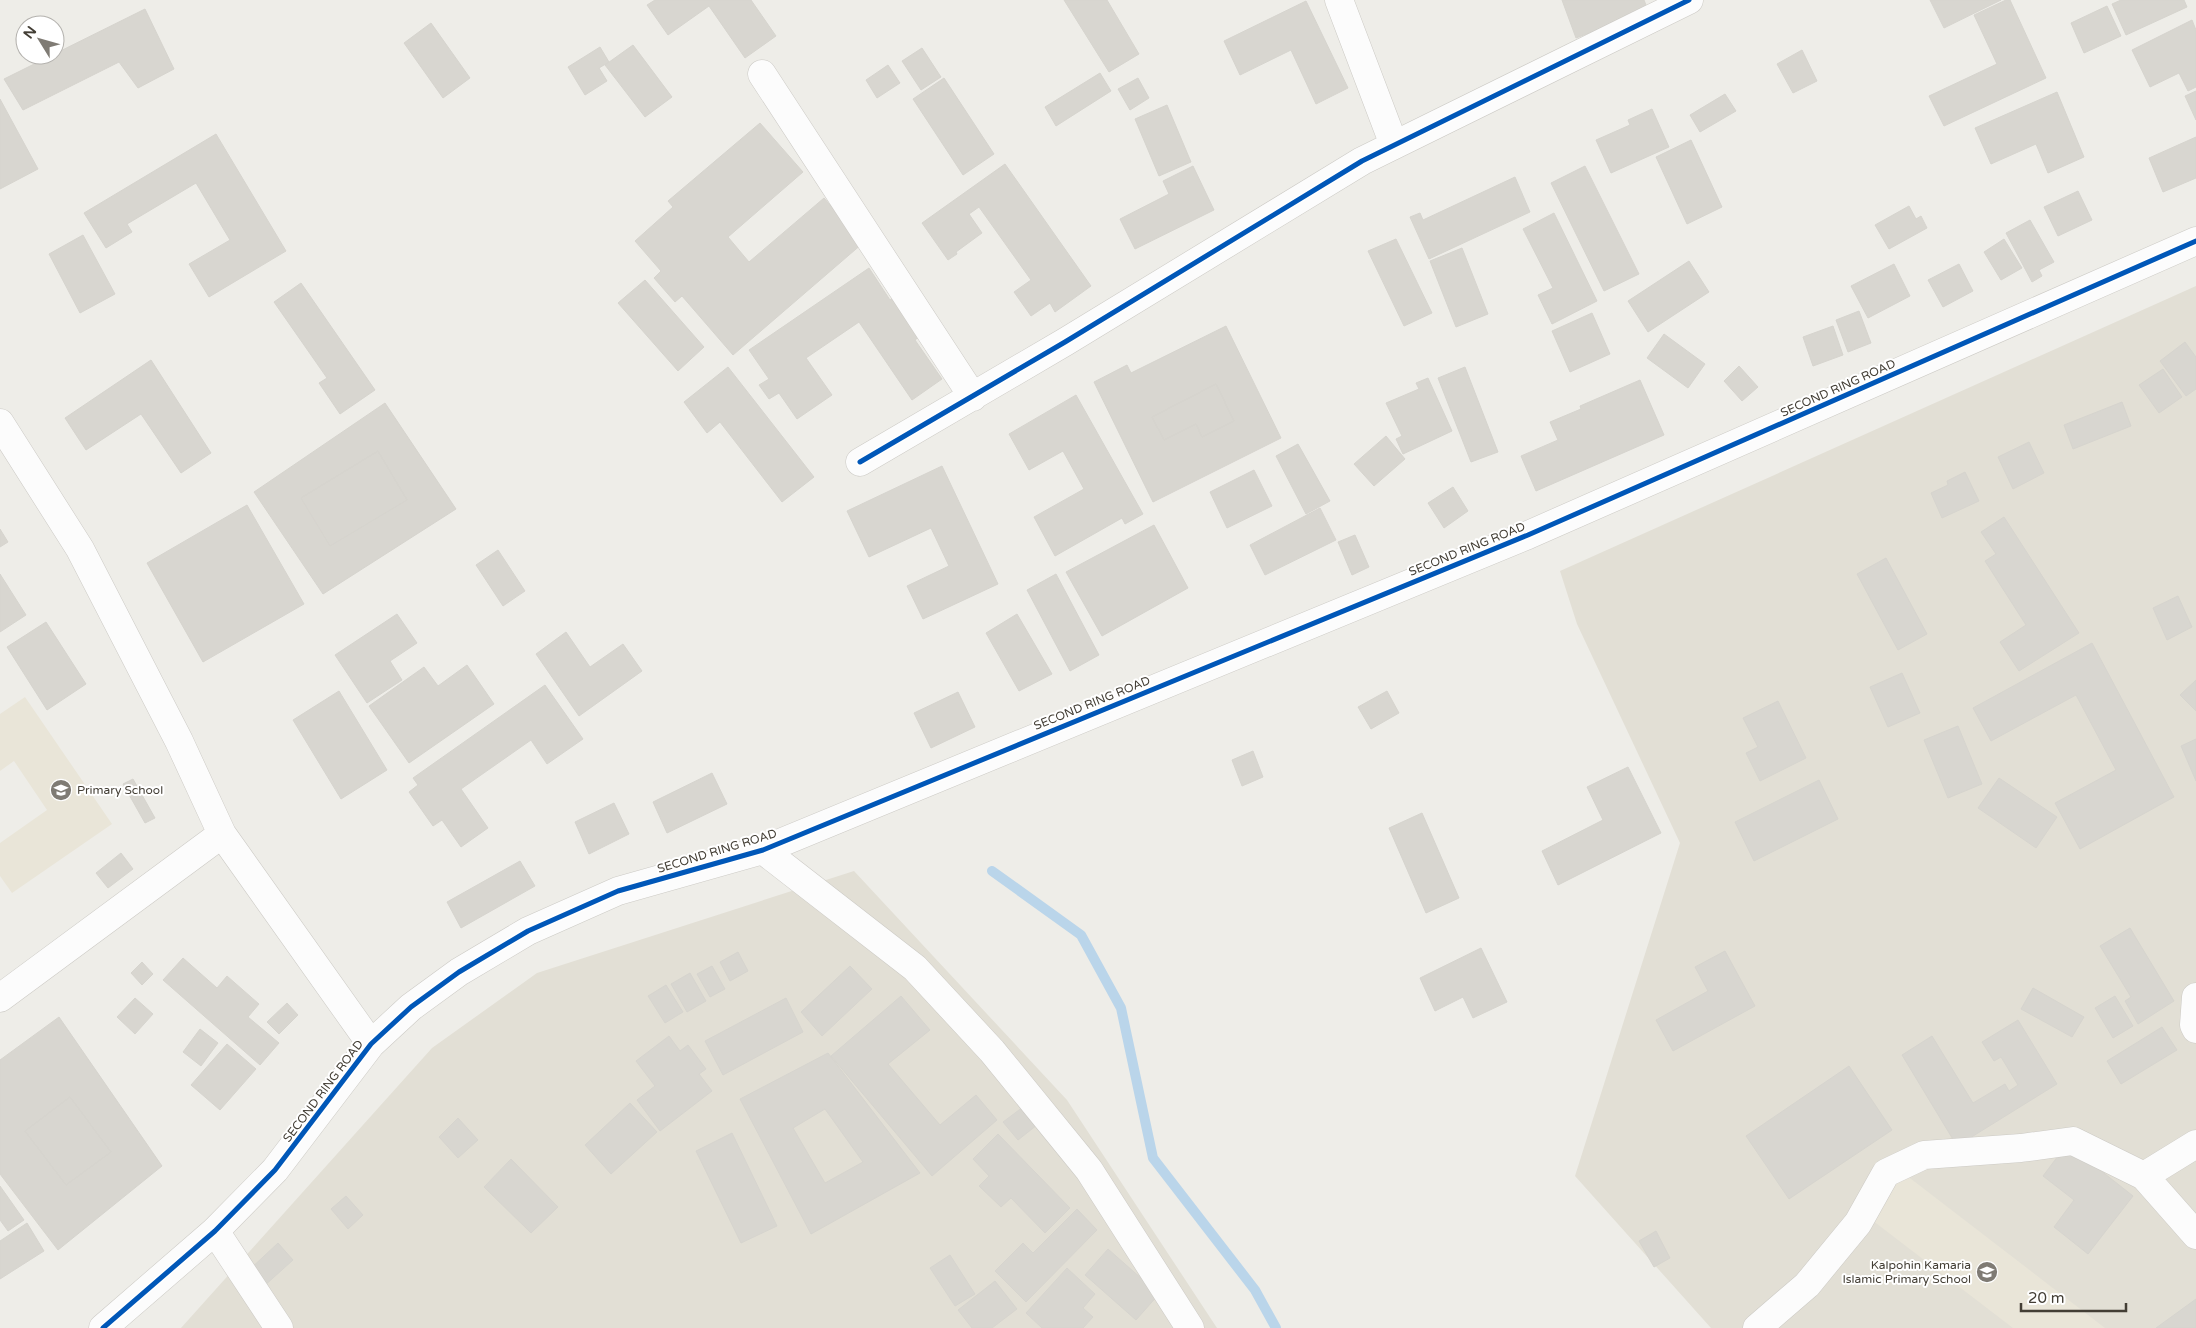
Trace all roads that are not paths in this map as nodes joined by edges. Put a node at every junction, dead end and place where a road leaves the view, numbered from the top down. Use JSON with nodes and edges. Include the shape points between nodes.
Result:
{"nodes":[{"id":1,"x":1339,"y":0,"type":"edge"},
{"id":2,"x":1689,"y":0,"type":"edge"},
{"id":3,"x":762,"y":74,"type":"dead end"},
{"id":4,"x":1394,"y":145,"type":"junction"},
{"id":5,"x":2196,"y":242,"type":"edge"},
{"id":6,"x":973,"y":397,"type":"junction"},
{"id":7,"x":0,"y":423,"type":"edge"},
{"id":8,"x":860,"y":462,"type":"dead end"},
{"id":9,"x":222,"y":834,"type":"junction"},
{"id":10,"x":763,"y":850,"type":"junction"},
{"id":11,"x":2196,"y":997,"type":"edge"},
{"id":12,"x":0,"y":998,"type":"edge"},
{"id":13,"x":2196,"y":1029,"type":"edge"},
{"id":14,"x":371,"y":1044,"type":"junction"},
{"id":15,"x":2196,"y":1144,"type":"edge"},
{"id":16,"x":2144,"y":1176,"type":"junction"},
{"id":17,"x":215,"y":1231,"type":"junction"},
{"id":18,"x":2196,"y":1235,"type":"edge"},
{"id":19,"x":102,"y":1328,"type":"edge"},
{"id":20,"x":279,"y":1328,"type":"edge"},
{"id":21,"x":1190,"y":1328,"type":"edge"},
{"id":22,"x":1757,"y":1328,"type":"edge"}],
"edges":[{"from":1,"to":4,"type":"street"},
{"from":2,"to":4,"type":"street"},
{"from":3,"to":6,"type":"street"},
{"from":4,"to":6,"type":"street","via":[[1362,161]]},
{"from":5,"to":10,"type":"street","name":"SECOND RING ROAD","via":[[1519,539]]},
{"from":6,"to":8,"type":"street"},
{"from":7,"to":9,"type":"street","via":[[80,549],[179,742]]},
{"from":9,"to":12,"type":"street"},
{"from":9,"to":14,"type":"street"},
{"from":10,"to":14,"type":"street","name":"SECOND RING ROAD","via":[[618,890],[528,931],[459,972],[411,1007]]},
{"from":10,"to":21,"type":"street","via":[[915,968],[992,1051],[1089,1170]]},
{"from":11,"to":13,"type":"street"},
{"from":14,"to":17,"type":"street","name":"SECOND RING ROAD","via":[[275,1170]]},
{"from":15,"to":16,"type":"street"},
{"from":16,"to":18,"type":"street"},
{"from":16,"to":22,"type":"street","via":[[2073,1141],[1924,1156],[1886,1173],[1858,1223],[1807,1285]]},
{"from":17,"to":19,"type":"street","name":"SECOND RING ROAD"},
{"from":17,"to":20,"type":"street"}]}
